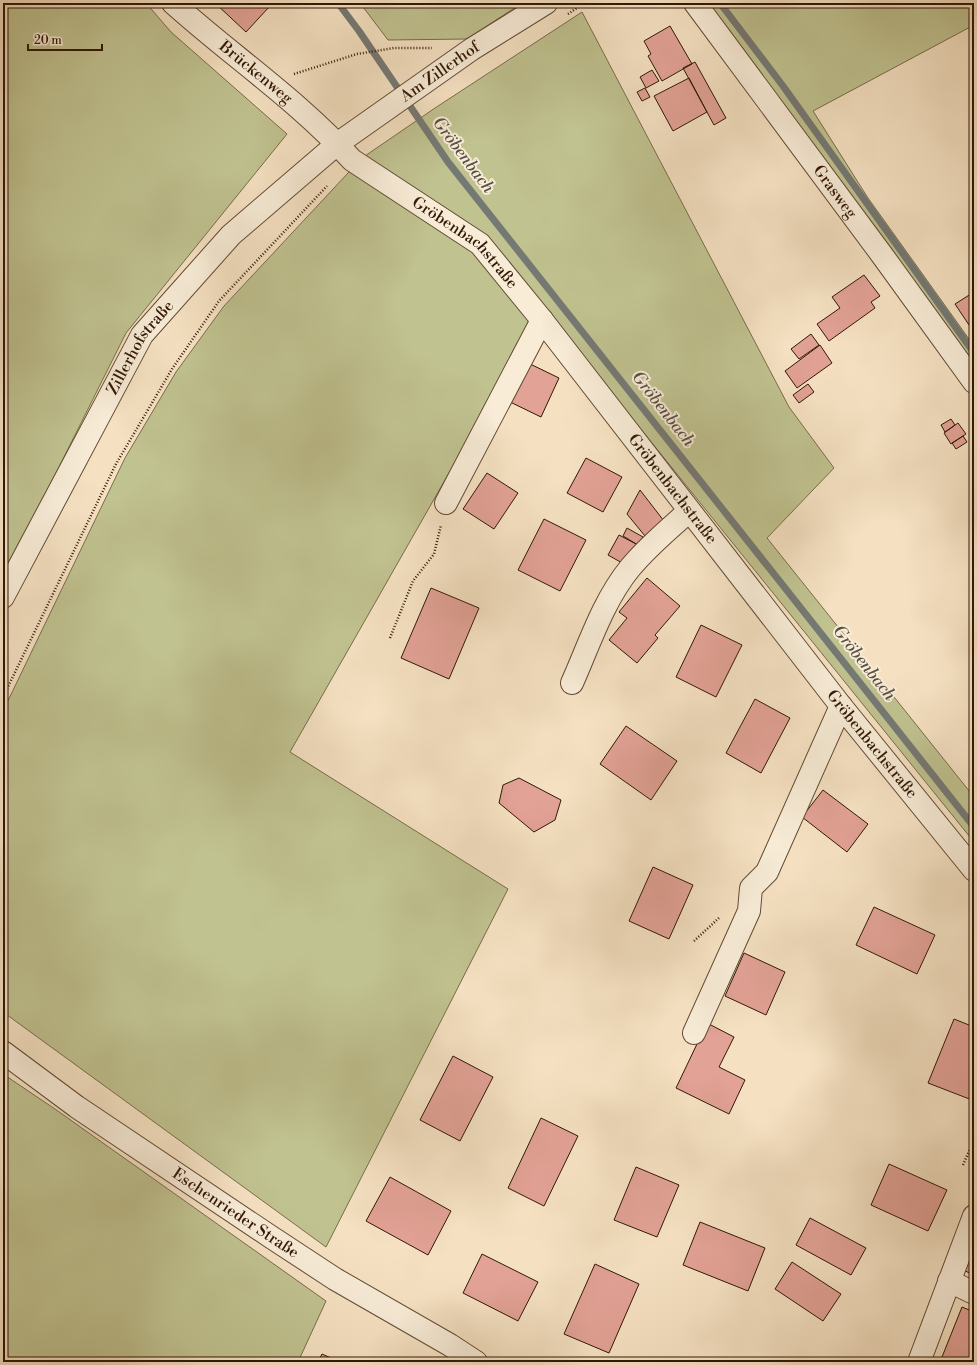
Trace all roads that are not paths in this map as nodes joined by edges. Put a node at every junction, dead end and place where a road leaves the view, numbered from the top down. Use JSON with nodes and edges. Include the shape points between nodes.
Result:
{"nodes":[{"id":1,"x":173,"y":3,"type":"edge"},
{"id":2,"x":546,"y":3,"type":"edge"},
{"id":3,"x":695,"y":3,"type":"edge"},
{"id":4,"x":337,"y":144,"type":"junction"},
{"id":5,"x":542,"y":320,"type":"junction"},
{"id":6,"x":974,"y":382,"type":"edge"},
{"id":7,"x":446,"y":503,"type":"road end"},
{"id":8,"x":689,"y":511,"type":"junction"},
{"id":9,"x":3,"y":597,"type":"edge"},
{"id":10,"x":572,"y":683,"type":"dead end"},
{"id":11,"x":841,"y":706,"type":"junction"},
{"id":12,"x":974,"y":870,"type":"edge"},
{"id":13,"x":694,"y":1033,"type":"dead end"},
{"id":14,"x":3,"y":1052,"type":"edge"},
{"id":15,"x":974,"y":1216,"type":"edge"},
{"id":16,"x":949,"y":1281,"type":"junction"},
{"id":17,"x":974,"y":1293,"type":"edge"},
{"id":18,"x":446,"y":1353,"type":"edge"},
{"id":19,"x":476,"y":1362,"type":"edge"},
{"id":20,"x":919,"y":1362,"type":"edge"}],
"edges":[{"from":1,"to":4,"type":"street","name":"Brückenweg","via":[[269,82]]},
{"from":2,"to":4,"type":"street","name":"Am Zillerhof","via":[[472,49]]},
{"from":3,"to":6,"type":"street","name":"Grasweg"},
{"from":4,"to":5,"type":"street","name":"Gröbenbachstraße","via":[[352,160],[480,244]]},
{"from":4,"to":9,"type":"street","name":"Zillerhofstraße","via":[[231,235],[142,335]]},
{"from":5,"to":7,"type":"street"},
{"from":5,"to":8,"type":"street","name":"Gröbenbachstraße"},
{"from":8,"to":10,"type":"street","via":[[630,568],[610,598]]},
{"from":8,"to":11,"type":"street","name":"Gröbenbachstraße"},
{"from":11,"to":12,"type":"street","name":"Gröbenbachstraße"},
{"from":11,"to":13,"type":"street","via":[[767,872],[751,888],[749,911]]},
{"from":14,"to":18,"type":"street","name":"Eschenrieder Straße","via":[[77,1107]]},
{"from":15,"to":16,"type":"street"},
{"from":16,"to":17,"type":"street"},
{"from":16,"to":20,"type":"street"},
{"from":18,"to":19,"type":"street","name":"Eschenrieder Straße"}]}
